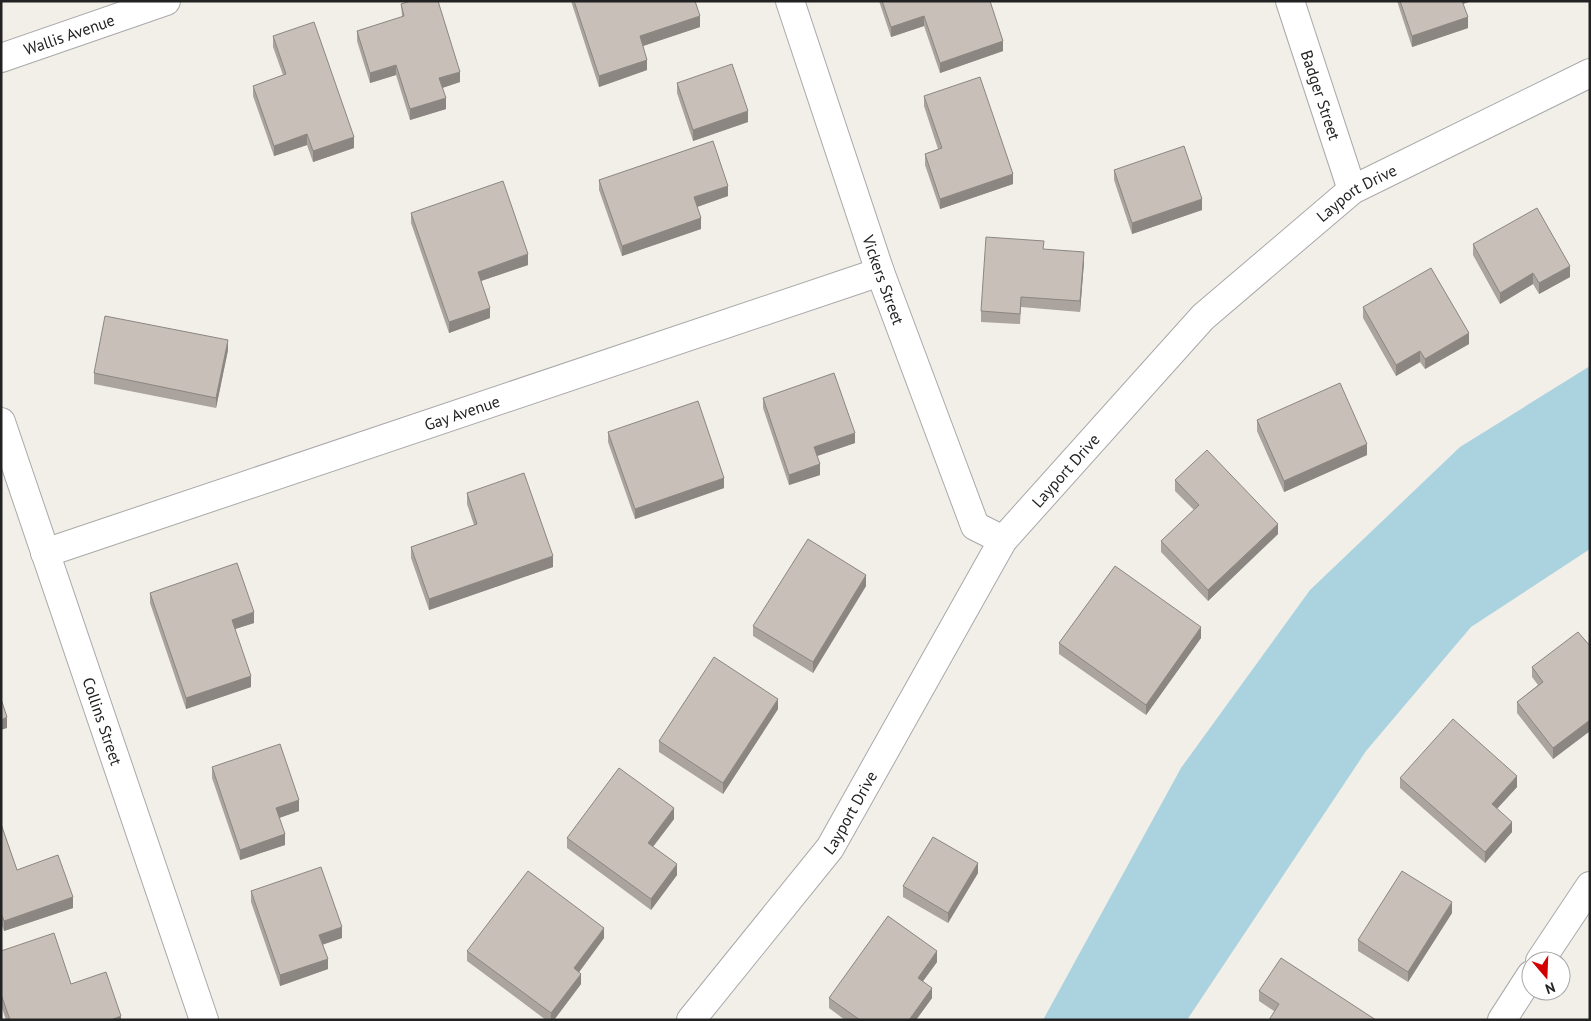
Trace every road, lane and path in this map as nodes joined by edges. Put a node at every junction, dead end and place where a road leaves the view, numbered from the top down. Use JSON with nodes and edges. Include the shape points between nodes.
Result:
{"nodes":[{"id":1,"x":166,"y":1,"type":"edge"},
{"id":2,"x":790,"y":1,"type":"edge"},
{"id":3,"x":1290,"y":1,"type":"edge"},
{"id":4,"x":1,"y":58,"type":"edge"},
{"id":5,"x":1590,"y":73,"type":"edge"},
{"id":6,"x":1352,"y":190,"type":"junction"},
{"id":7,"x":880,"y":272,"type":"junction"},
{"id":8,"x":1,"y":422,"type":"edge"},
{"id":9,"x":1003,"y":540,"type":"junction"},
{"id":10,"x":45,"y":553,"type":"junction"},
{"id":11,"x":1590,"y":886,"type":"edge"},
{"id":12,"x":1547,"y":951,"type":"edge"},
{"id":13,"x":1521,"y":991,"type":"edge"},
{"id":14,"x":204,"y":1020,"type":"edge"},
{"id":15,"x":691,"y":1020,"type":"edge"},
{"id":16,"x":1502,"y":1020,"type":"edge"}],
"edges":[{"from":1,"to":4,"type":"street","name":"Wallis Avenue"},
{"from":2,"to":7,"type":"street","name":"Vickers Street"},
{"from":3,"to":6,"type":"street","name":"Badger Street"},
{"from":5,"to":6,"type":"street","name":"Layport Drive"},
{"from":6,"to":9,"type":"street","name":"Layport Drive","via":[[1204,317]]},
{"from":7,"to":9,"type":"street","name":"Vickers Street","via":[[975,526]]},
{"from":7,"to":10,"type":"street","name":"Gay Avenue"},
{"from":8,"to":10,"type":"street","name":"Collins Street"},
{"from":9,"to":15,"type":"street","name":"Layport Drive","via":[[830,848]]},
{"from":10,"to":14,"type":"street","name":"Collins Street"},
{"from":11,"to":12,"type":"street"},
{"from":13,"to":16,"type":"street"}]}
